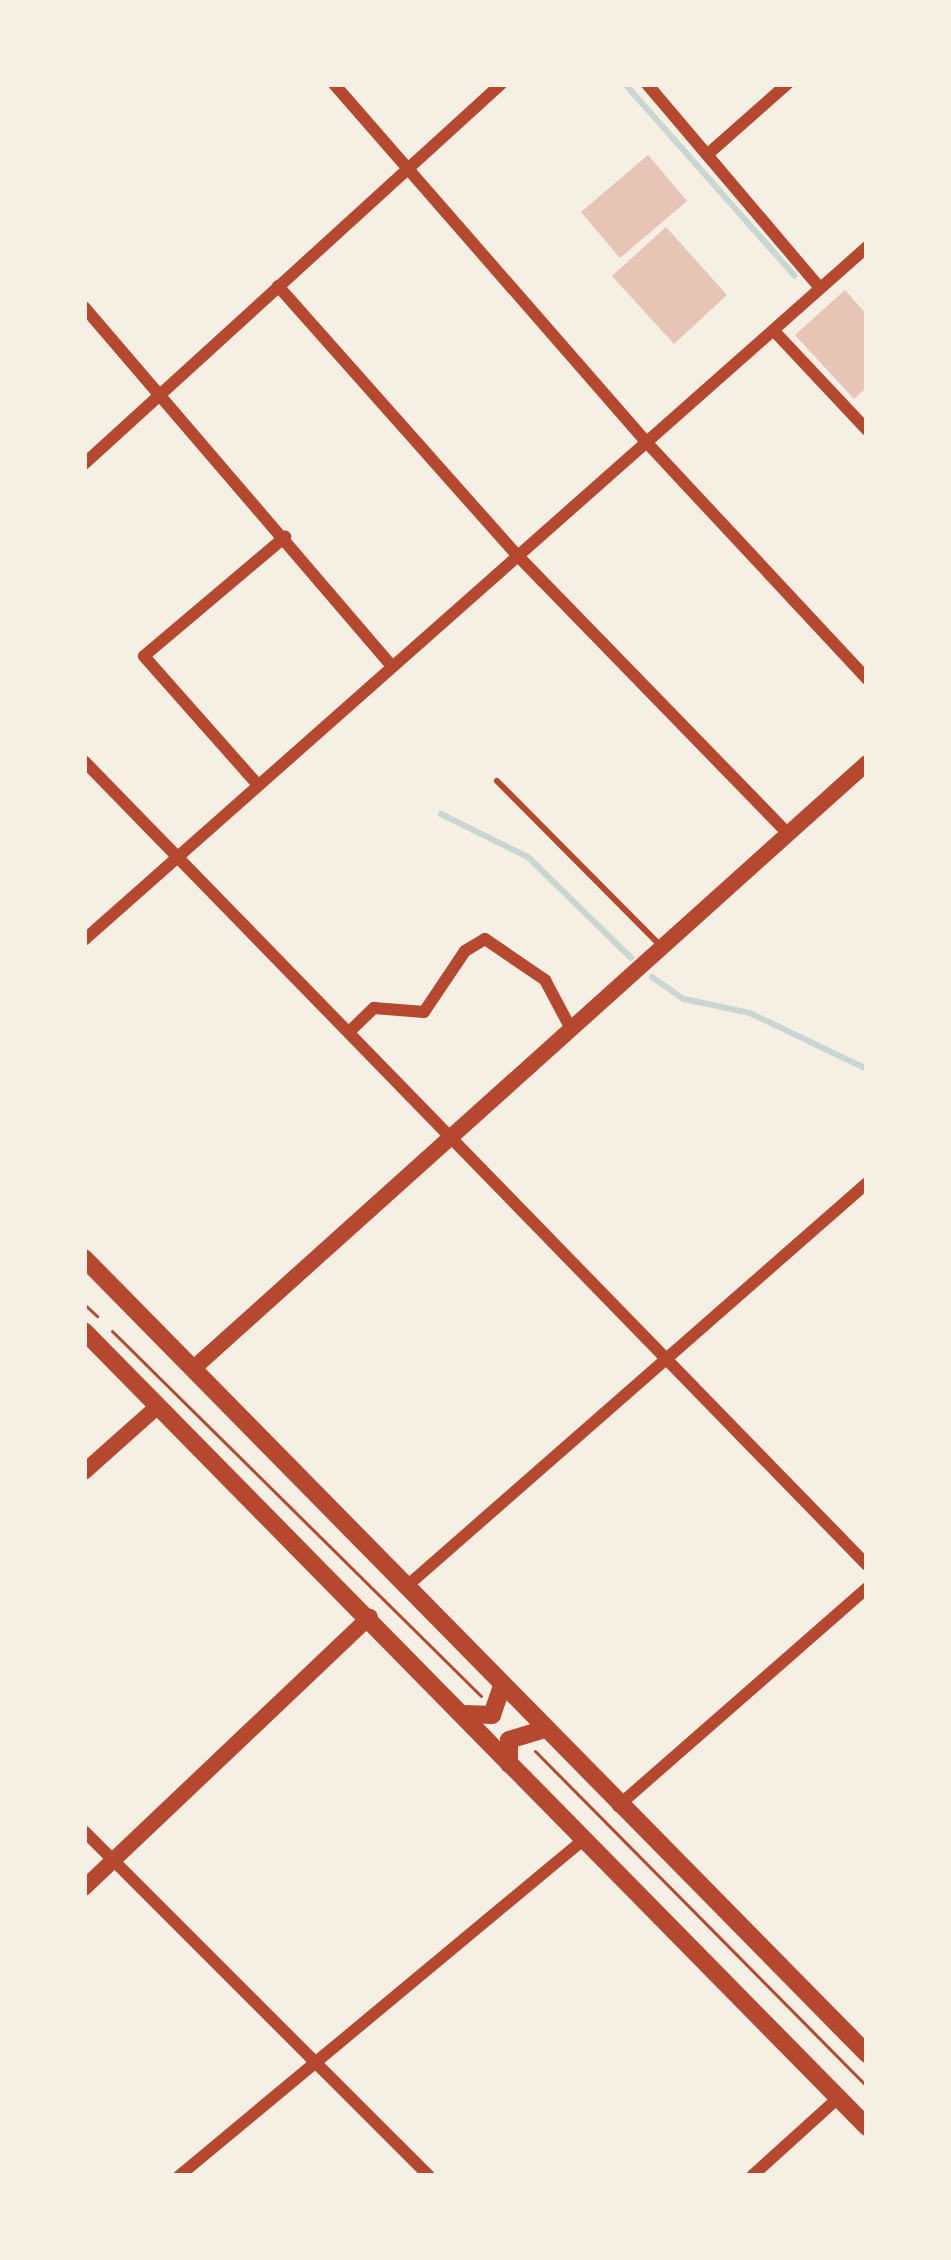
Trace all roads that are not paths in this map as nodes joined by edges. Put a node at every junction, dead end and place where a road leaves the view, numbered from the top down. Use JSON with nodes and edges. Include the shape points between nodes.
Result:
{"nodes":[{"id":1,"x":334,"y":84,"type":"edge"},
{"id":2,"x":501,"y":84,"type":"edge"},
{"id":3,"x":647,"y":84,"type":"edge"},
{"id":4,"x":788,"y":84,"type":"edge"},
{"id":5,"x":708,"y":154,"type":"junction"},
{"id":6,"x":407,"y":169,"type":"junction"},
{"id":7,"x":867,"y":247,"type":"edge"},
{"id":8,"x":278,"y":286,"type":"junction"},
{"id":9,"x":820,"y":288,"type":"junction"},
{"id":10,"x":84,"y":307,"type":"edge"},
{"id":11,"x":775,"y":332,"type":"junction"},
{"id":12,"x":158,"y":395,"type":"junction"},
{"id":13,"x":867,"y":430,"type":"edge"},
{"id":14,"x":649,"y":445,"type":"junction"},
{"id":15,"x":84,"y":464,"type":"edge"},
{"id":16,"x":285,"y":537,"type":"junction"},
{"id":17,"x":518,"y":556,"type":"junction"},
{"id":18,"x":392,"y":666,"type":"junction"},
{"id":19,"x":867,"y":679,"type":"edge"},
{"id":20,"x":84,"y":761,"type":"edge"},
{"id":21,"x":867,"y":763,"type":"edge"},
{"id":22,"x":497,"y":781,"type":"dead end"},
{"id":23,"x":258,"y":785,"type":"junction"},
{"id":24,"x":784,"y":831,"type":"junction"},
{"id":25,"x":178,"y":854,"type":"junction"},
{"id":26,"x":84,"y":940,"type":"edge"},
{"id":27,"x":660,"y":945,"type":"junction"},
{"id":28,"x":569,"y":1027,"type":"junction"},
{"id":29,"x":349,"y":1032,"type":"junction"},
{"id":30,"x":450,"y":1135,"type":"junction"},
{"id":31,"x":867,"y":1183,"type":"edge"},
{"id":32,"x":84,"y":1258,"type":"edge"},
{"id":33,"x":93,"y":1274,"type":"edge"},
{"id":34,"x":84,"y":1331,"type":"edge"},
{"id":35,"x":666,"y":1363,"type":"junction"},
{"id":36,"x":195,"y":1367,"type":"junction"},
{"id":37,"x":158,"y":1406,"type":"junction"},
{"id":38,"x":84,"y":1472,"type":"edge"},
{"id":39,"x":867,"y":1565,"type":"edge"},
{"id":40,"x":407,"y":1586,"type":"junction"},
{"id":41,"x":867,"y":1588,"type":"edge"},
{"id":42,"x":370,"y":1617,"type":"junction"},
{"id":43,"x":502,"y":1686,"type":"junction"},
{"id":44,"x":460,"y":1712,"type":"junction"},
{"id":45,"x":544,"y":1729,"type":"junction"},
{"id":46,"x":509,"y":1764,"type":"junction"},
{"id":47,"x":618,"y":1806,"type":"junction"},
{"id":48,"x":84,"y":1831,"type":"edge"},
{"id":49,"x":582,"y":1841,"type":"junction"},
{"id":50,"x":113,"y":1861,"type":"junction"},
{"id":51,"x":84,"y":1888,"type":"edge"},
{"id":52,"x":867,"y":2054,"type":"edge"},
{"id":53,"x":311,"y":2065,"type":"junction"},
{"id":54,"x":838,"y":2098,"type":"junction"},
{"id":55,"x":867,"y":2127,"type":"edge"},
{"id":56,"x":179,"y":2176,"type":"edge"},
{"id":57,"x":429,"y":2176,"type":"edge"},
{"id":58,"x":752,"y":2176,"type":"edge"}],
"edges":[{"from":1,"to":6,"type":"street"},
{"from":2,"to":6,"type":"street"},
{"from":3,"to":5,"type":"street"},
{"from":4,"to":5,"type":"street"},
{"from":5,"to":9,"type":"street"},
{"from":6,"to":8,"type":"street"},
{"from":6,"to":14,"type":"street"},
{"from":7,"to":9,"type":"street"},
{"from":8,"to":12,"type":"street"},
{"from":8,"to":17,"type":"street"},
{"from":9,"to":11,"type":"street"},
{"from":10,"to":12,"type":"street"},
{"from":11,"to":13,"type":"street"},
{"from":11,"to":14,"type":"street"},
{"from":12,"to":15,"type":"street"},
{"from":12,"to":16,"type":"street"},
{"from":14,"to":17,"type":"street"},
{"from":14,"to":19,"type":"street"},
{"from":16,"to":18,"type":"street"},
{"from":16,"to":23,"type":"street","via":[[145,656]]},
{"from":17,"to":18,"type":"street"},
{"from":17,"to":24,"type":"street"},
{"from":18,"to":23,"type":"street"},
{"from":20,"to":25,"type":"street"},
{"from":21,"to":24,"type":"main road"},
{"from":22,"to":27,"type":"lane"},
{"from":23,"to":25,"type":"street"},
{"from":24,"to":27,"type":"main road"},
{"from":25,"to":26,"type":"street"},
{"from":25,"to":29,"type":"street"},
{"from":27,"to":28,"type":"main road"},
{"from":28,"to":29,"type":"street","via":[[544,980],[485,939],[466,951],[424,1012],[374,1008]]},
{"from":28,"to":30,"type":"main road"},
{"from":29,"to":30,"type":"street"},
{"from":30,"to":35,"type":"street"},
{"from":30,"to":36,"type":"main road"},
{"from":31,"to":35,"type":"street"},
{"from":32,"to":33,"type":"main road"},
{"from":33,"to":36,"type":"main road"},
{"from":34,"to":37,"type":"main road"},
{"from":35,"to":39,"type":"street"},
{"from":35,"to":40,"type":"street"},
{"from":36,"to":40,"type":"main road"},
{"from":37,"to":38,"type":"main road"},
{"from":37,"to":42,"type":"main road"},
{"from":40,"to":43,"type":"main road"},
{"from":41,"to":47,"type":"street"},
{"from":42,"to":44,"type":"main road"},
{"from":42,"to":50,"type":"main road"},
{"from":43,"to":44,"type":"main road","via":[[495,1710],[477,1719]]},
{"from":43,"to":45,"type":"main road"},
{"from":44,"to":46,"type":"main road"},
{"from":45,"to":46,"type":"main road","via":[[517,1733]]},
{"from":45,"to":47,"type":"main road"},
{"from":46,"to":49,"type":"main road"},
{"from":47,"to":52,"type":"main road"},
{"from":48,"to":50,"type":"street"},
{"from":49,"to":53,"type":"street"},
{"from":49,"to":54,"type":"main road"},
{"from":50,"to":51,"type":"main road"},
{"from":50,"to":53,"type":"street"},
{"from":53,"to":56,"type":"street"},
{"from":53,"to":57,"type":"street"},
{"from":54,"to":55,"type":"main road"},
{"from":54,"to":58,"type":"street"}]}
